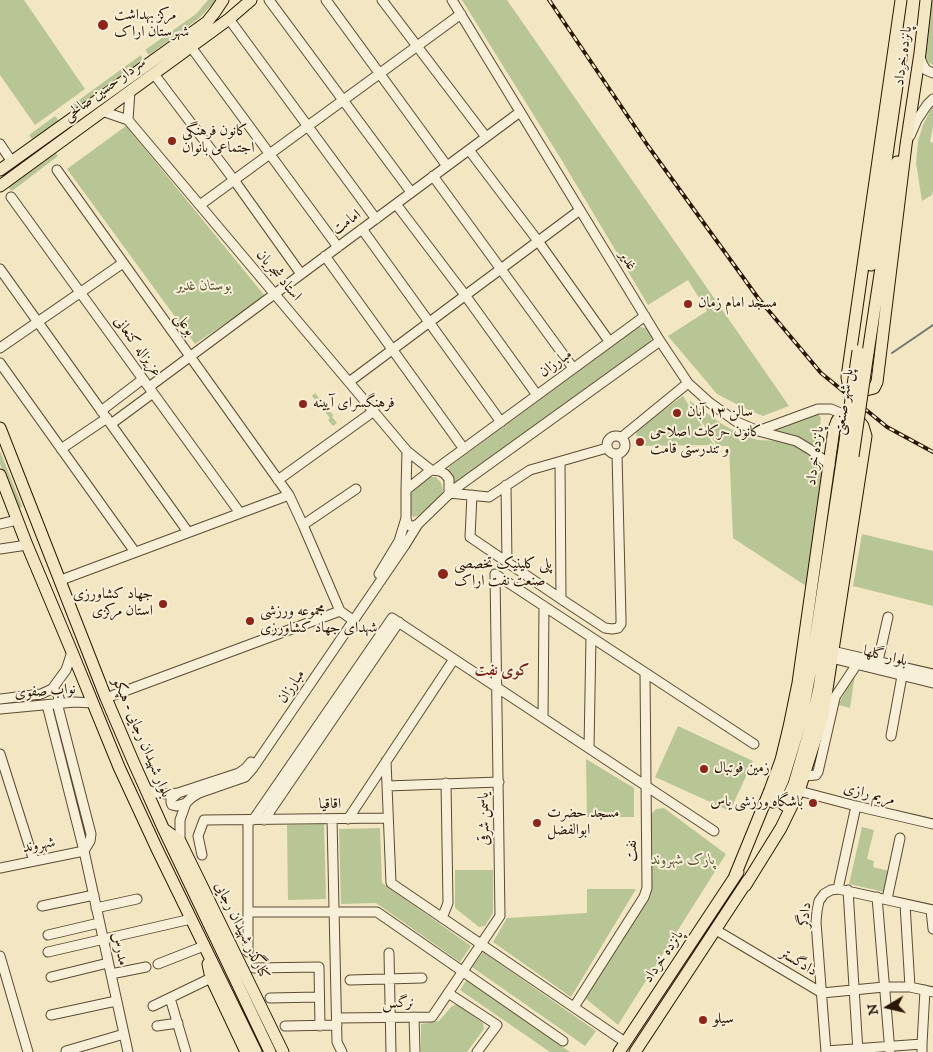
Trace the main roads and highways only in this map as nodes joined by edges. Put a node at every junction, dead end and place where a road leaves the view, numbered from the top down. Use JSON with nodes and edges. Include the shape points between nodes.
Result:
{"nodes":[{"id":1,"x":223,"y":0,"type":"edge"},
{"id":2,"x":252,"y":0,"type":"edge"},
{"id":3,"x":902,"y":0,"type":"edge"},
{"id":4,"x":925,"y":0,"type":"edge"},
{"id":5,"x":0,"y":170,"type":"edge"},
{"id":6,"x":0,"y":186,"type":"edge"},
{"id":7,"x":863,"y":352,"type":"junction"},
{"id":8,"x":0,"y":428,"type":"edge"},
{"id":9,"x":848,"y":456,"type":"junction"},
{"id":10,"x":0,"y":477,"type":"edge"},
{"id":11,"x":31,"y":506,"type":"junction"},
{"id":12,"x":16,"y":516,"type":"junction"},
{"id":13,"x":38,"y":526,"type":"junction"},
{"id":14,"x":22,"y":532,"type":"junction"},
{"id":15,"x":164,"y":830,"type":"junction"},
{"id":16,"x":734,"y":878,"type":"junction"},
{"id":17,"x":745,"y":886,"type":"junction"},
{"id":18,"x":204,"y":946,"type":"junction"},
{"id":19,"x":622,"y":1047,"type":"edge"},
{"id":20,"x":245,"y":1051,"type":"edge"},
{"id":21,"x":270,"y":1052,"type":"edge"},
{"id":22,"x":283,"y":1052,"type":"edge"},
{"id":23,"x":635,"y":1052,"type":"edge"}],
"edges":[{"from":1,"to":5,"type":"main road","name":"سردار حسین صالحی","via":[[207,22]]},
{"from":2,"to":6,"type":"main road","name":"سردار حسین صالحی"},
{"from":3,"to":4,"type":"main road","name":"پانزده خرداد","via":[[847,377],[848,383],[866,390],[874,388],[877,382]]},
{"from":3,"to":7,"type":"main road","name":"پانزده خرداد","via":[[901,58]]},
{"from":4,"to":7,"type":"main road","name":"پانزده خرداد"},
{"from":7,"to":9,"type":"main road","name":"پل شهر صنعتی","bridge":true},
{"from":8,"to":11,"type":"main road","name":"بلوار شهیدان رجایی - هپکو"},
{"from":9,"to":16,"type":"main road","name":"پانزده خرداد","via":[[801,721],[783,780]]},
{"from":9,"to":17,"type":"main road","name":"پانزده خرداد","via":[[819,688],[810,729],[794,784]]},
{"from":10,"to":12,"type":"main road","name":"بلوار شهیدان رجایی - هپکو"},
{"from":11,"to":12,"type":"main road"},
{"from":11,"to":13,"type":"main road","name":"بلوار شهیدان رجایی - هپکو"},
{"from":12,"to":14,"type":"main road","name":"بلوار شهیدان رجایی - هپکو"},
{"from":13,"to":14,"type":"main road","via":[[28,524]]},
{"from":13,"to":15,"type":"main road","name":"بلوار شهیدان رجایی - هپکو","via":[[106,698]]},
{"from":14,"to":18,"type":"main road","name":"بلوار شهیدان رجایی - هپکو","via":[[119,767]]},
{"from":15,"to":21,"type":"main road","name":"بلوار شهیدان رجایی - هپکو"},
{"from":15,"to":22,"type":"main road","name":"کنارگذر شهیدان رجایی","via":[[180,841]]},
{"from":16,"to":17,"type":"main road","name":"پانزده خرداد","via":[[781,760],[789,727],[836,421],[845,415],[863,426],[866,436],[823,715],[799,791],[782,828]]},
{"from":16,"to":19,"type":"main road","name":"پانزده خرداد"},
{"from":17,"to":23,"type":"main road","name":"پانزده خرداد"},
{"from":18,"to":20,"type":"main road","name":"بلوار شهیدان رجایی - هپکو"},
{"from":18,"to":20,"type":"main road","via":[[211,978]]}]}
